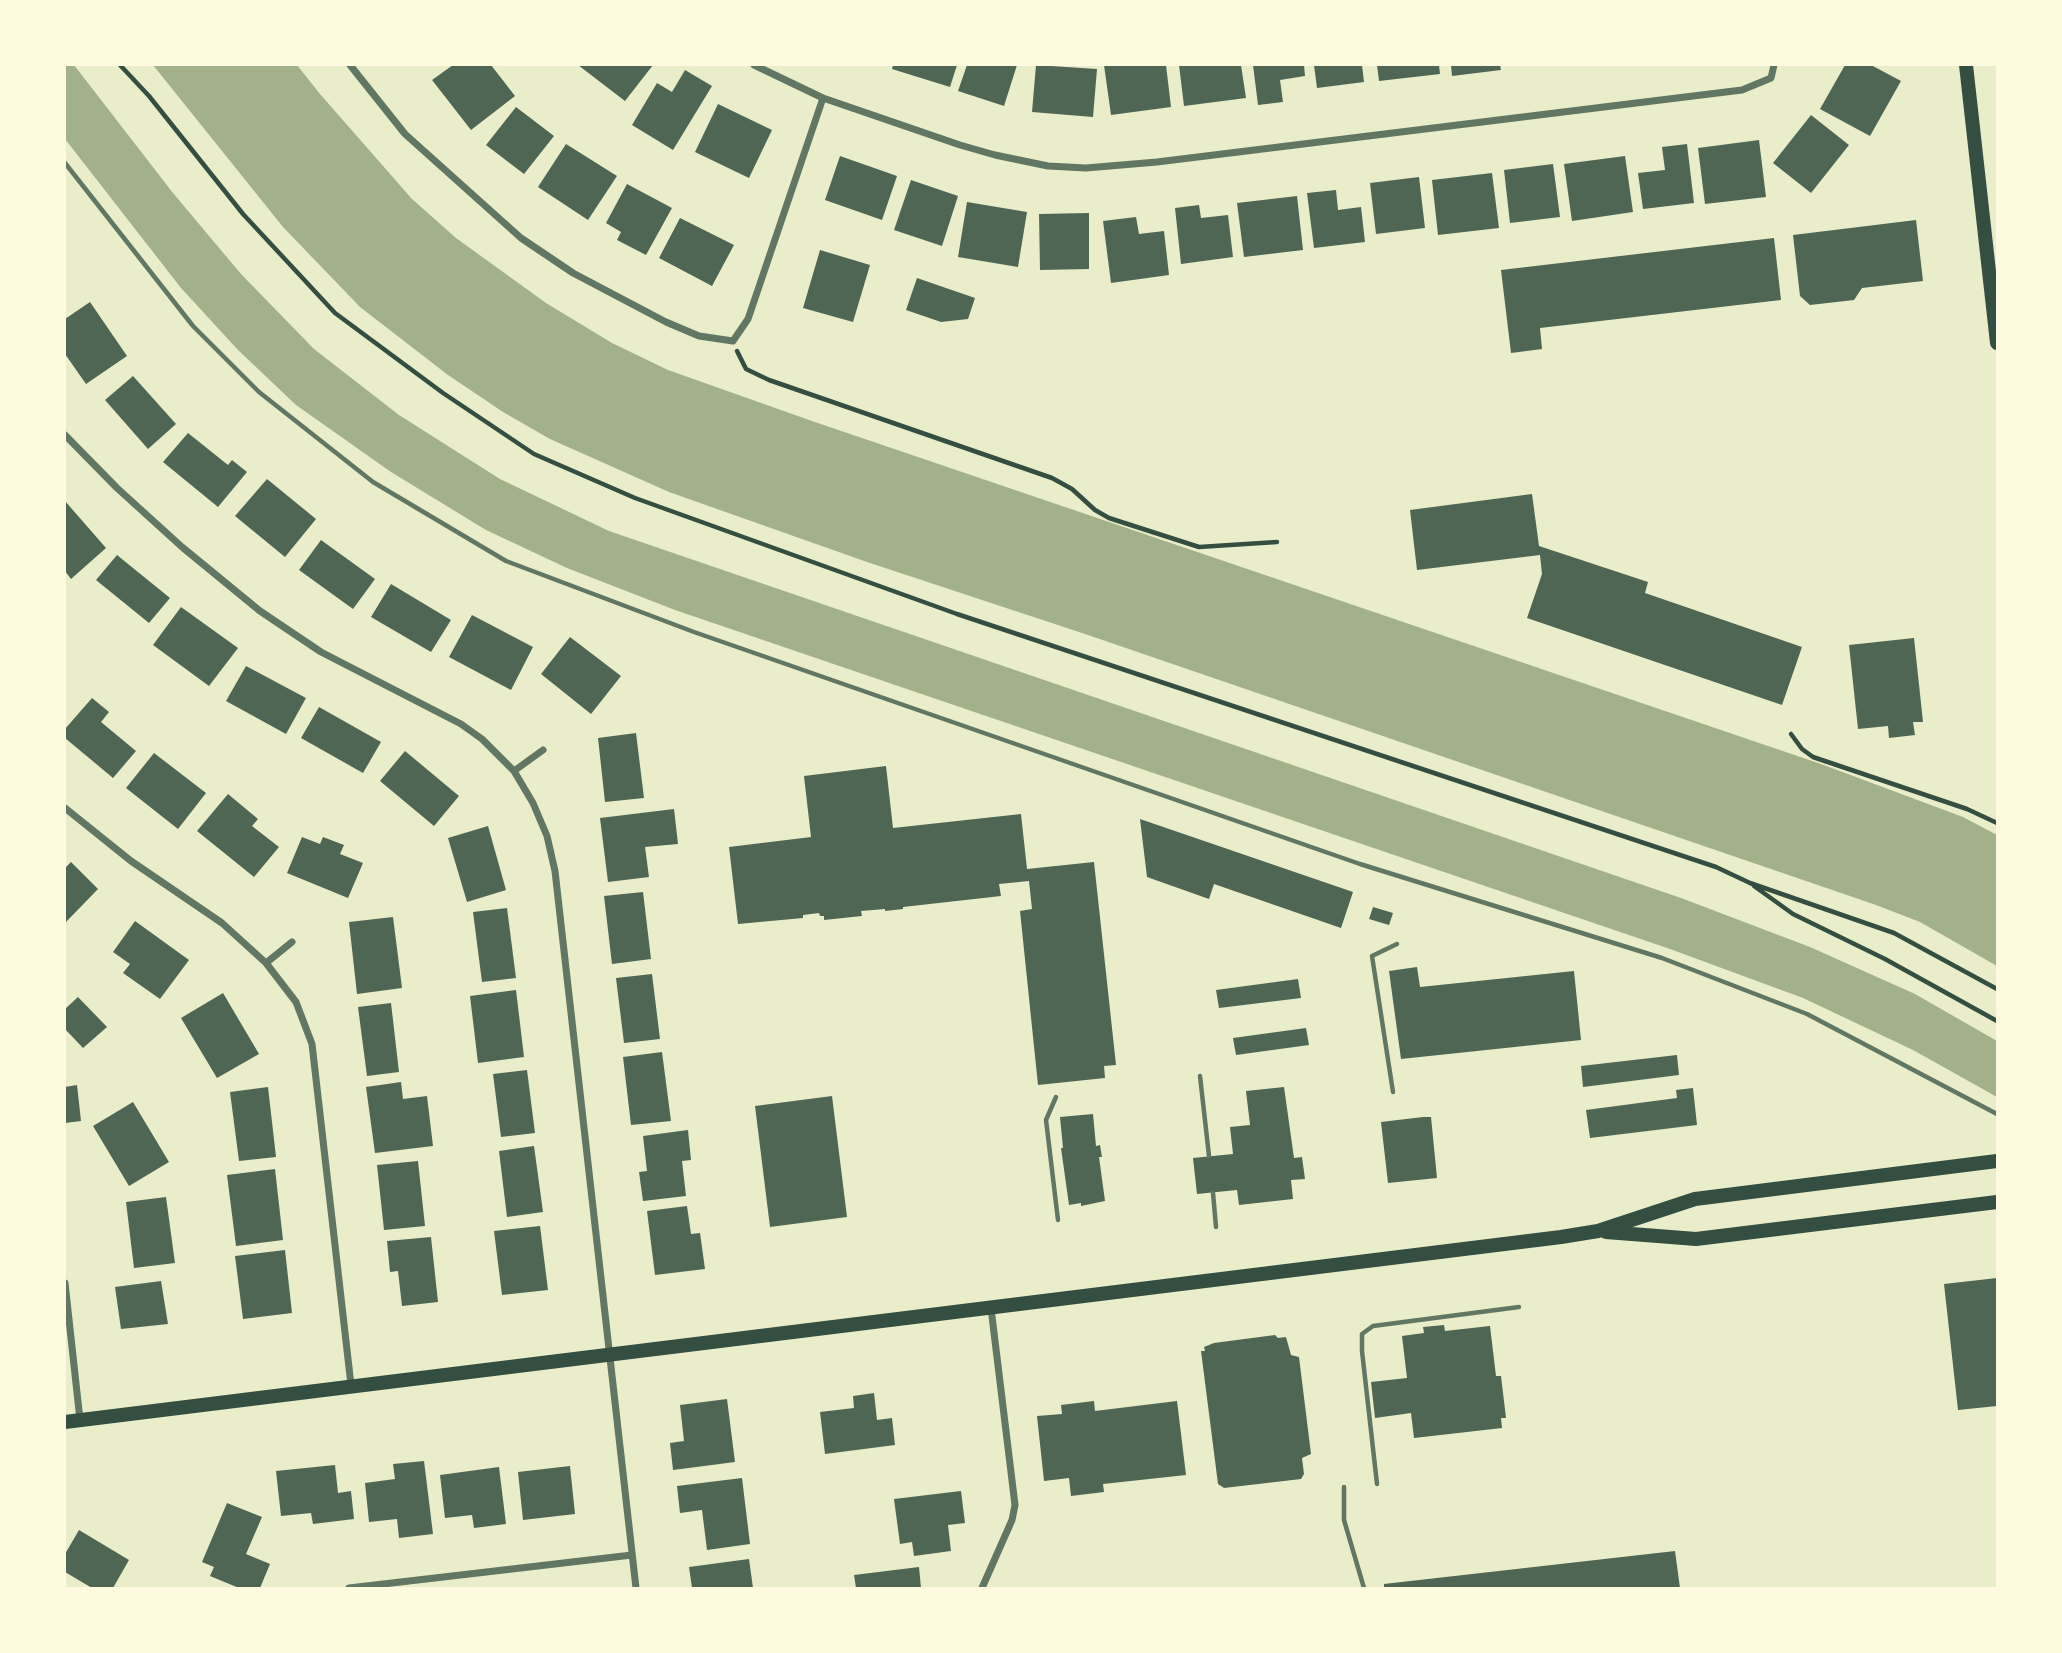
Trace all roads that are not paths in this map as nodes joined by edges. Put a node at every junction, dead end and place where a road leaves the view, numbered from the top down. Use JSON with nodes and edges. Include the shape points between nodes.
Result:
{"nodes":[{"id":1,"x":350,"y":65,"type":"edge"},
{"id":2,"x":754,"y":65,"type":"edge"},
{"id":3,"x":1774,"y":65,"type":"edge"},
{"id":4,"x":1966,"y":65,"type":"edge"},
{"id":5,"x":823,"y":98,"type":"junction"},
{"id":6,"x":65,"y":163,"type":"edge"},
{"id":7,"x":1997,"y":343,"type":"edge"},
{"id":8,"x":66,"y":439,"type":"edge"},
{"id":9,"x":543,"y":750,"type":"dead end"},
{"id":10,"x":514,"y":771,"type":"junction"},
{"id":11,"x":65,"y":808,"type":"edge"},
{"id":12,"x":292,"y":942,"type":"dead end"},
{"id":13,"x":1397,"y":944,"type":"dead end"},
{"id":14,"x":266,"y":962,"type":"junction"},
{"id":15,"x":1200,"y":1076,"type":"dead end"},
{"id":16,"x":1393,"y":1092,"type":"dead end"},
{"id":17,"x":1056,"y":1097,"type":"dead end"},
{"id":18,"x":1997,"y":1114,"type":"edge"},
{"id":19,"x":1209,"y":1156,"type":"dead end"},
{"id":20,"x":1997,"y":1161,"type":"edge"},
{"id":21,"x":1213,"y":1193,"type":"dead end"},
{"id":22,"x":1997,"y":1202,"type":"edge"},
{"id":23,"x":1058,"y":1220,"type":"dead end"},
{"id":24,"x":1216,"y":1227,"type":"dead end"},
{"id":25,"x":1598,"y":1231,"type":"junction"},
{"id":26,"x":65,"y":1283,"type":"edge"},
{"id":27,"x":1519,"y":1307,"type":"dead end"},
{"id":28,"x":991,"y":1308,"type":"junction"},
{"id":29,"x":608,"y":1354,"type":"junction"},
{"id":30,"x":351,"y":1385,"type":"junction"},
{"id":31,"x":72,"y":1421,"type":"edge"},
{"id":32,"x":1377,"y":1484,"type":"dead end"},
{"id":33,"x":1344,"y":1487,"type":"dead end"},
{"id":34,"x":632,"y":1555,"type":"junction"},
{"id":35,"x":349,"y":1588,"type":"edge"},
{"id":36,"x":636,"y":1588,"type":"edge"},
{"id":37,"x":982,"y":1588,"type":"edge"},
{"id":38,"x":1364,"y":1588,"type":"edge"}],
"edges":[{"from":1,"to":5,"type":"street","via":[[405,134],[521,238],[573,273],[666,322],[699,336],[733,341],[748,319]]},
{"from":2,"to":5,"type":"street"},
{"from":3,"to":5,"type":"street","via":[[1771,78],[1742,90],[1086,168],[995,155]]},
{"from":4,"to":7,"type":"main road"},
{"from":6,"to":18,"type":"lane","via":[[193,326],[258,392],[373,482],[506,561],[694,632],[1347,859],[1662,958],[1807,1014]]},
{"from":8,"to":10,"type":"street","via":[[182,547],[260,611],[321,652],[461,724]]},
{"from":9,"to":10,"type":"street"},
{"from":10,"to":29,"type":"street","via":[[547,836],[555,871]]},
{"from":11,"to":14,"type":"street","via":[[131,861],[222,923]]},
{"from":12,"to":14,"type":"street"},
{"from":13,"to":16,"type":"lane","via":[[1373,956]]},
{"from":14,"to":30,"type":"street","via":[[296,1002],[312,1044]]},
{"from":15,"to":19,"type":"lane"},
{"from":17,"to":23,"type":"lane","via":[[1046,1120]]},
{"from":20,"to":25,"type":"main road","via":[[1695,1199]]},
{"from":21,"to":24,"type":"lane"},
{"from":22,"to":25,"type":"main road","via":[[1696,1240]]},
{"from":25,"to":28,"type":"main road"},
{"from":26,"to":31,"type":"street"},
{"from":27,"to":32,"type":"lane","via":[[1373,1326],[1362,1334]]},
{"from":28,"to":29,"type":"main road"},
{"from":28,"to":37,"type":"street","via":[[1016,1505]]},
{"from":29,"to":30,"type":"main road"},
{"from":29,"to":34,"type":"street"},
{"from":30,"to":31,"type":"main road"},
{"from":33,"to":38,"type":"lane","via":[[1344,1520]]},
{"from":34,"to":35,"type":"street"},
{"from":34,"to":36,"type":"street"}]}
